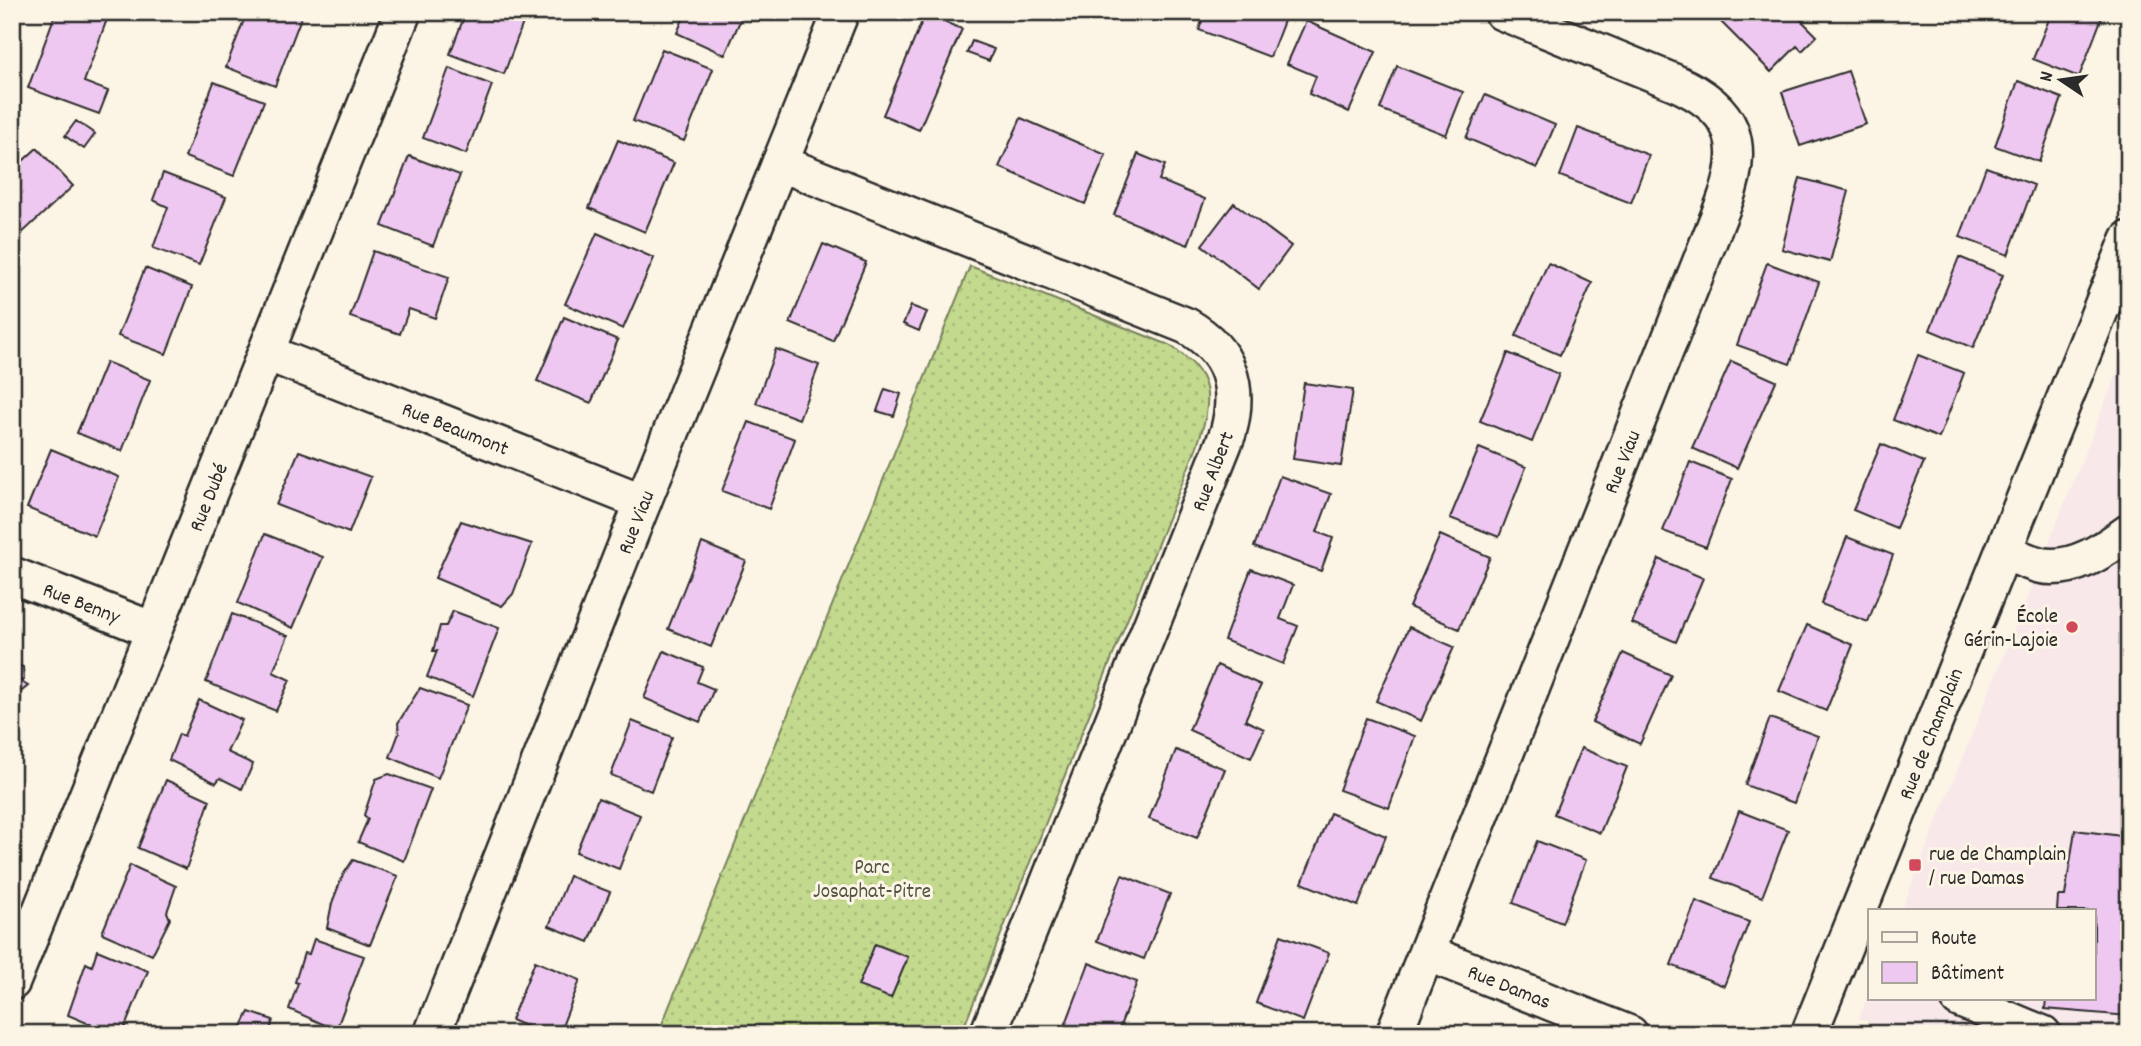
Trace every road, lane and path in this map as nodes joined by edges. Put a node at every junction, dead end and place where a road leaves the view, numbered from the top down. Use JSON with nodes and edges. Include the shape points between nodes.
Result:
{"nodes":[{"id":1,"x":403,"y":12,"type":"edge"},
{"id":2,"x":841,"y":12,"type":"edge"},
{"id":3,"x":1502,"y":12,"type":"edge"},
{"id":4,"x":780,"y":163,"type":"junction"},
{"id":5,"x":2129,"y":239,"type":"edge"},
{"id":6,"x":267,"y":353,"type":"junction"},
{"id":7,"x":643,"y":502,"type":"junction"},
{"id":8,"x":2129,"y":532,"type":"edge"},
{"id":9,"x":2004,"y":551,"type":"junction"},
{"id":10,"x":12,"y":575,"type":"edge"},
{"id":11,"x":153,"y":631,"type":"junction"},
{"id":12,"x":1873,"y":909,"type":"edge"},
{"id":13,"x":1868,"y":923,"type":"edge"},
{"id":14,"x":1427,"y":953,"type":"junction"},
{"id":15,"x":1856,"y":956,"type":"edge"},
{"id":16,"x":12,"y":982,"type":"edge"},
{"id":17,"x":1961,"y":1000,"type":"edge"},
{"id":18,"x":432,"y":1034,"type":"edge"},
{"id":19,"x":988,"y":1034,"type":"edge"},
{"id":20,"x":1394,"y":1034,"type":"edge"},
{"id":21,"x":1630,"y":1034,"type":"edge"},
{"id":22,"x":1809,"y":1034,"type":"edge"},
{"id":23,"x":2043,"y":1034,"type":"edge"}],
"edges":[{"from":1,"to":6,"type":"street","name":"Rue Dubé"},
{"from":2,"to":4,"type":"street","name":"Rue Viau"},
{"from":3,"to":14,"type":"street","name":"Rue Viau","via":[[1700,95],[1729,126],[1735,166],[1731,186]]},
{"from":4,"to":7,"type":"street","name":"Rue Viau"},
{"from":4,"to":19,"type":"street","name":"Rue Albert","via":[[1187,326],[1214,346],[1233,388],[1224,443]]},
{"from":5,"to":9,"type":"street","name":"Rue de Champlain"},
{"from":6,"to":7,"type":"street","name":"Rue Beaumont"},
{"from":6,"to":11,"type":"street","name":"Rue Dubé"},
{"from":7,"to":18,"type":"street","name":"Rue Viau"},
{"from":8,"to":9,"type":"street","via":[[2066,565],[2039,565]]},
{"from":9,"to":12,"type":"street","name":"Rue de Champlain"},
{"from":10,"to":11,"type":"street","name":"Rue Benny"},
{"from":11,"to":16,"type":"street","name":"Rue Dubé"},
{"from":13,"to":15,"type":"street","name":"Rue de Champlain"},
{"from":14,"to":20,"type":"street","name":"Rue Viau"},
{"from":14,"to":21,"type":"street","name":"Rue Damas"},
{"from":15,"to":22,"type":"street","name":"Rue de Champlain"},
{"from":17,"to":23,"type":"street"}]}
